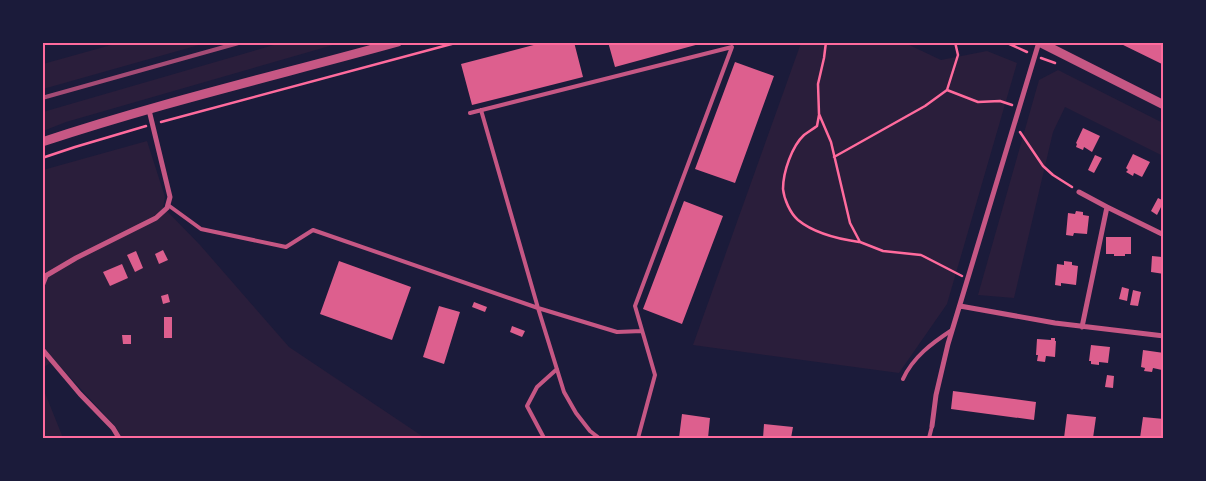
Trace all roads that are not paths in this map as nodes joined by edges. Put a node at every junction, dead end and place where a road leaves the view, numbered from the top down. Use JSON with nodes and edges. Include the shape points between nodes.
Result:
{"nodes":[{"id":1,"x":398,"y":42,"type":"edge"},
{"id":2,"x":1039,"y":43,"type":"edge"},
{"id":3,"x":1164,"y":105,"type":"edge"},
{"id":4,"x":149,"y":110,"type":"junction"},
{"id":5,"x":481,"y":110,"type":"junction"},
{"id":6,"x":470,"y":113,"type":"dead end"},
{"id":7,"x":42,"y":142,"type":"edge"},
{"id":8,"x":1079,"y":192,"type":"road end"},
{"id":9,"x":168,"y":205,"type":"junction"},
{"id":10,"x":1107,"y":207,"type":"junction"},
{"id":11,"x":1164,"y":236,"type":"edge"},
{"id":12,"x":44,"y":277,"type":"edge"},
{"id":13,"x":42,"y":286,"type":"edge"},
{"id":14,"x":960,"y":306,"type":"junction"},
{"id":15,"x":538,"y":308,"type":"junction"},
{"id":16,"x":1082,"y":327,"type":"junction"},
{"id":17,"x":952,"y":330,"type":"junction"},
{"id":18,"x":642,"y":332,"type":"junction"},
{"id":19,"x":1164,"y":336,"type":"edge"},
{"id":20,"x":42,"y":349,"type":"edge"},
{"id":21,"x":557,"y":369,"type":"junction"},
{"id":22,"x":903,"y":379,"type":"dead end"},
{"id":23,"x":932,"y":426,"type":"joint"},
{"id":24,"x":119,"y":438,"type":"edge"},
{"id":25,"x":544,"y":438,"type":"edge"},
{"id":26,"x":599,"y":438,"type":"edge"},
{"id":27,"x":638,"y":438,"type":"edge"},
{"id":28,"x":929,"y":438,"type":"edge"}],
"edges":[{"from":1,"to":4,"type":"street"},
{"from":2,"to":3,"type":"street"},
{"from":2,"to":14,"type":"street"},
{"from":4,"to":7,"type":"street"},
{"from":4,"to":9,"type":"street","via":[[169,192]]},
{"from":5,"to":6,"type":"lane"},
{"from":5,"to":15,"type":"lane"},
{"from":5,"to":18,"type":"lane","via":[[732,47],[635,306]]},
{"from":8,"to":10,"type":"street"},
{"from":9,"to":12,"type":"street","via":[[156,218]]},
{"from":9,"to":15,"type":"lane","via":[[201,229],[286,247],[314,230]]},
{"from":10,"to":11,"type":"street"},
{"from":10,"to":16,"type":"street"},
{"from":12,"to":13,"type":"street"},
{"from":14,"to":16,"type":"street"},
{"from":14,"to":17,"type":"street"},
{"from":15,"to":18,"type":"lane","via":[[617,332]]},
{"from":15,"to":21,"type":"lane"},
{"from":16,"to":19,"type":"street"},
{"from":17,"to":22,"type":"lane","via":[[918,356]]},
{"from":17,"to":23,"type":"street"},
{"from":18,"to":27,"type":"lane","via":[[655,375]]},
{"from":20,"to":24,"type":"street"},
{"from":21,"to":25,"type":"lane","via":[[537,387],[528,406]]},
{"from":21,"to":26,"type":"lane","via":[[564,392],[576,413]]},
{"from":23,"to":28,"type":"lane"}]}
